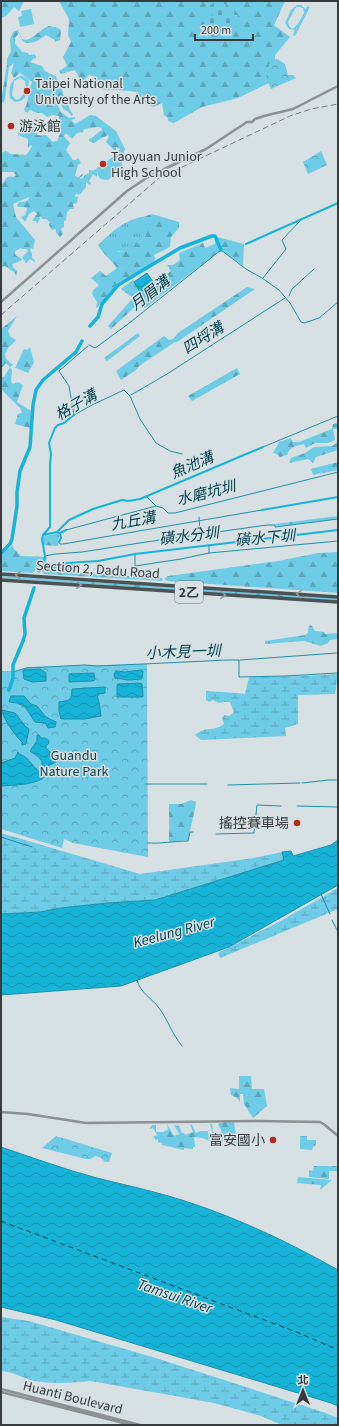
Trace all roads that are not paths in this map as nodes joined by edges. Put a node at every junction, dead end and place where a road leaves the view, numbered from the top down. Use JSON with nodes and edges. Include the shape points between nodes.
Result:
{"nodes":[{"id":1,"x":338,"y":86,"type":"edge"},
{"id":2,"x":1,"y":302,"type":"edge"},
{"id":3,"x":1,"y":574,"type":"edge"},
{"id":4,"x":1,"y":580,"type":"edge"},
{"id":5,"x":338,"y":597,"type":"edge"},
{"id":6,"x":338,"y":602,"type":"edge"},
{"id":7,"x":1,"y":1112,"type":"edge"},
{"id":8,"x":338,"y":1136,"type":"edge"},
{"id":9,"x":1,"y":1391,"type":"edge"},
{"id":10,"x":113,"y":1419,"type":"junction"},
{"id":11,"x":131,"y":1425,"type":"edge"},
{"id":12,"x":140,"y":1425,"type":"edge"}],
"edges":[{"from":1,"to":2,"type":"street","via":[[293,109],[247,122],[206,149],[148,177],[125,193]]},
{"from":5,"to":3,"type":"main road","name":"Section 2, Dadu Road","number":"2乙","one_way":true},
{"from":4,"to":6,"type":"main road","number":"2乙","one_way":true},
{"from":7,"to":8,"type":"street","via":[[86,1123],[256,1120],[320,1122]]},
{"from":9,"to":10,"type":"street","name":"Huanti Boulevard"},
{"from":10,"to":11,"type":"street","name":"Huanti Boulevard"},
{"from":10,"to":12,"type":"street","name":"Huanti Boulevard"}]}
